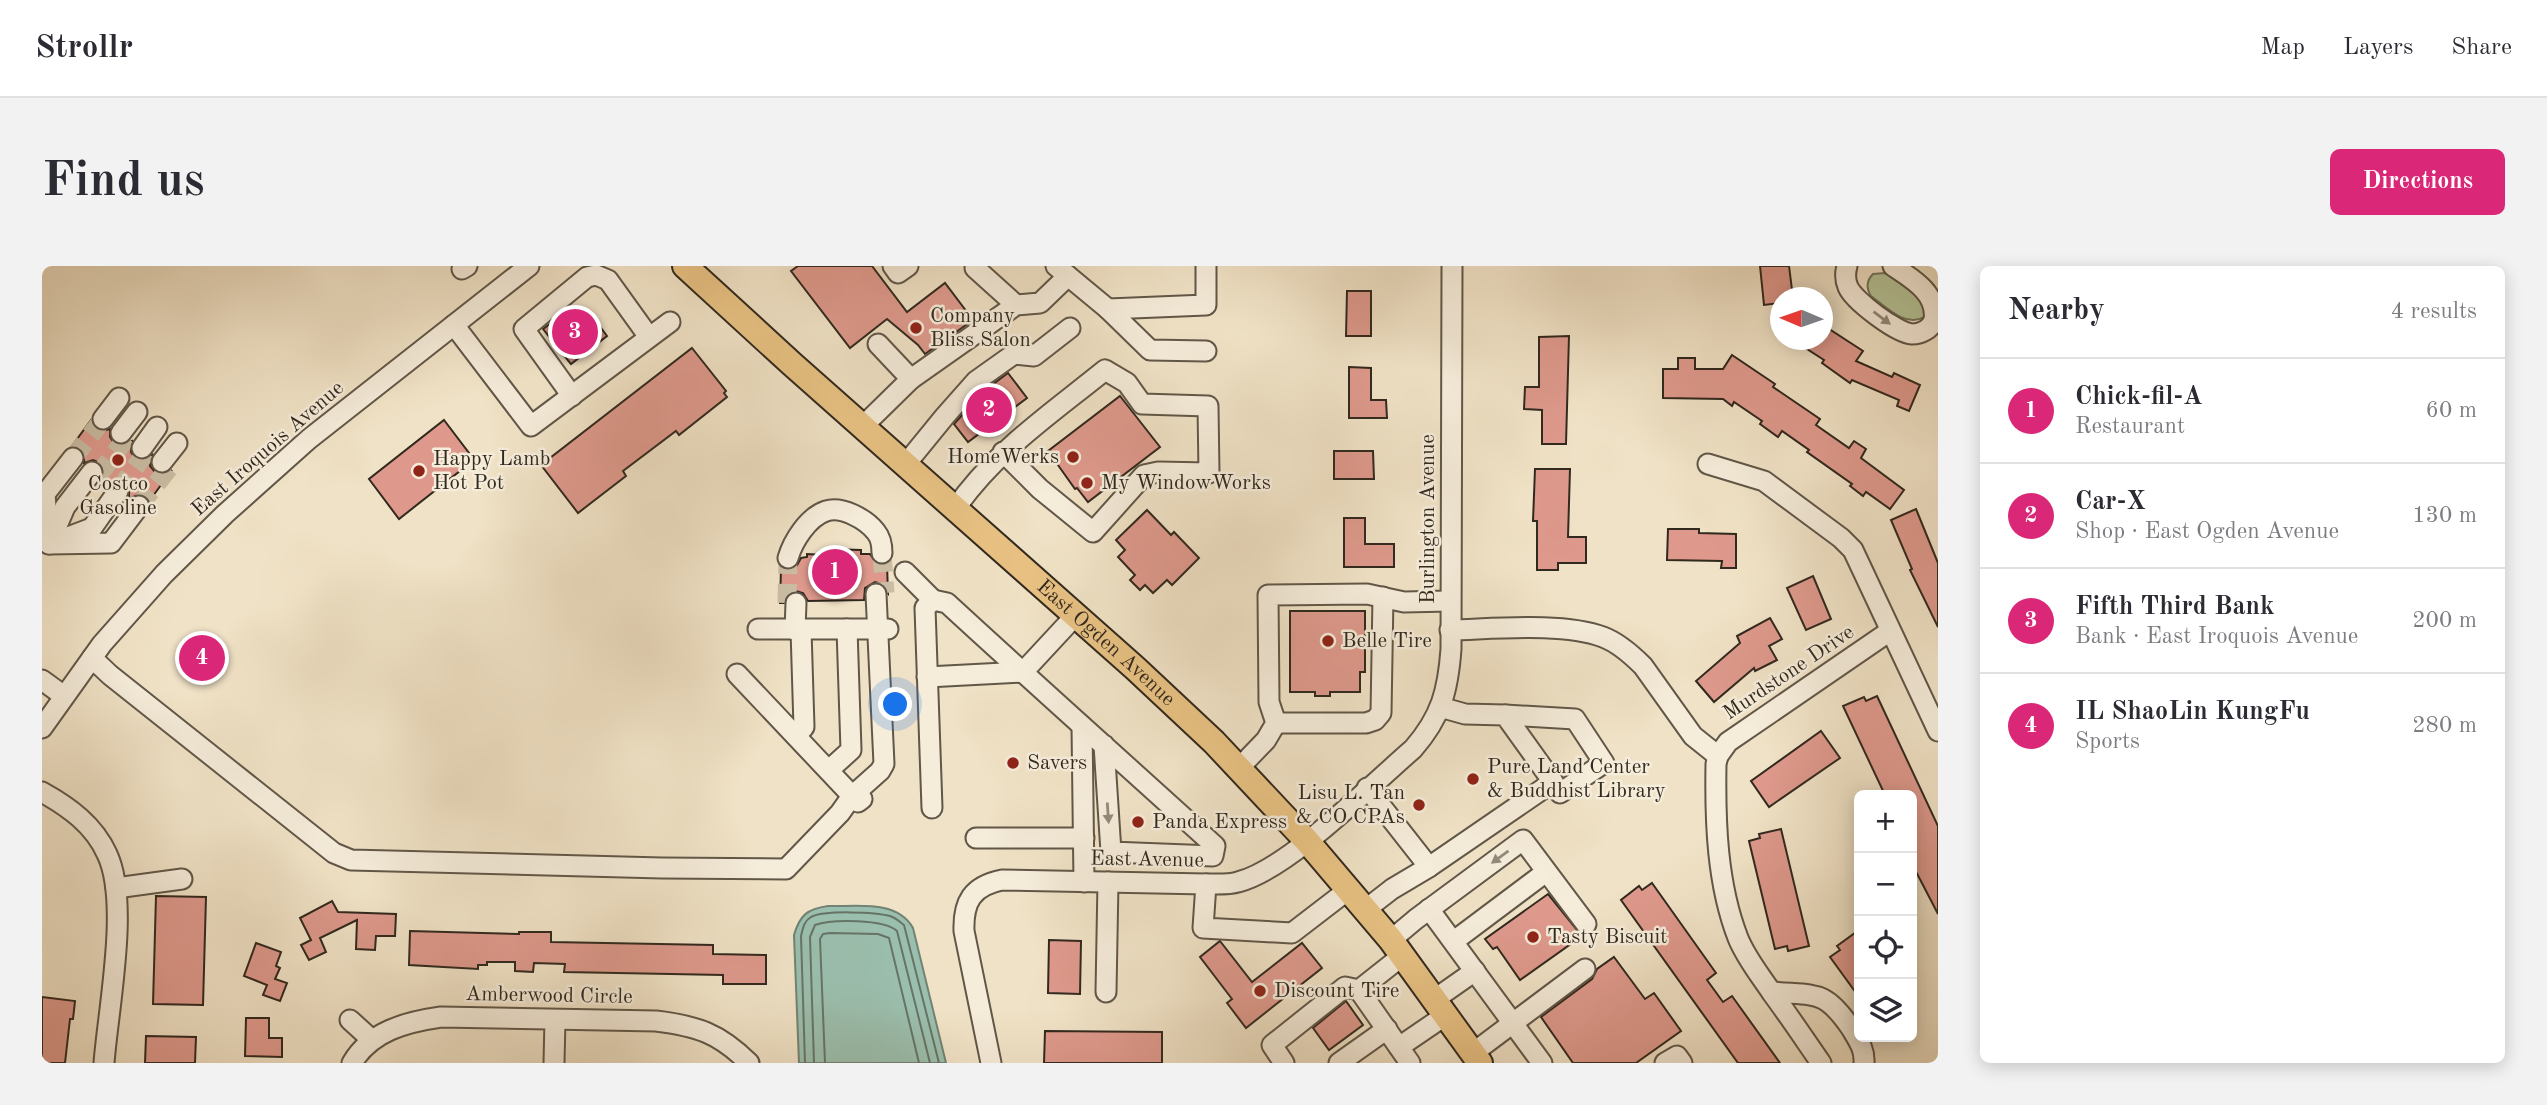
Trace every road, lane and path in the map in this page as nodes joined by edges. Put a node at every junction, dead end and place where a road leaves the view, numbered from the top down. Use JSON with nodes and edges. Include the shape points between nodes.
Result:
{"nodes":[{"id":1,"x":529,"y":266,"type":"edge"},
{"id":2,"x":685,"y":266,"type":"edge"},
{"id":3,"x":892,"y":266,"type":"edge"},
{"id":4,"x":908,"y":266,"type":"edge"},
{"id":5,"x":1206,"y":266,"type":"edge"},
{"id":6,"x":1451,"y":266,"type":"edge"},
{"id":7,"x":1847,"y":266,"type":"edge"},
{"id":8,"x":1893,"y":266,"type":"edge"},
{"id":9,"x":975,"y":268,"type":"dead end"},
{"id":10,"x":1062,"y":271,"type":"edge"},
{"id":11,"x":1016,"y":305,"type":"junction"},
{"id":12,"x":1108,"y":309,"type":"junction"},
{"id":13,"x":670,"y":322,"type":"dead end"},
{"id":14,"x":454,"y":325,"type":"junction"},
{"id":15,"x":1070,"y":328,"type":"dead end"},
{"id":16,"x":649,"y":337,"type":"junction"},
{"id":17,"x":878,"y":344,"type":"dead end"},
{"id":18,"x":1206,"y":351,"type":"dead end"},
{"id":19,"x":911,"y":379,"type":"junction"},
{"id":20,"x":572,"y":396,"type":"junction"},
{"id":21,"x":862,"y":427,"type":"junction"},
{"id":22,"x":1003,"y":452,"type":"junction"},
{"id":23,"x":1708,"y":464,"type":"dead end"},
{"id":24,"x":905,"y":465,"type":"junction"},
{"id":25,"x":106,"y":482,"type":"junction"},
{"id":26,"x":955,"y":509,"type":"junction"},
{"id":27,"x":49,"y":544,"type":"junction"},
{"id":28,"x":878,"y":553,"type":"tunnel mouth"},
{"id":29,"x":792,"y":558,"type":"tunnel mouth"},
{"id":30,"x":905,"y":572,"type":"dead end"},
{"id":31,"x":880,"y":594,"type":"tunnel mouth"},
{"id":32,"x":1382,"y":597,"type":"junction"},
{"id":33,"x":933,"y":600,"type":"junction"},
{"id":34,"x":1450,"y":601,"type":"junction"},
{"id":35,"x":792,"y":603,"type":"tunnel mouth"},
{"id":36,"x":1075,"y":616,"type":"junction"},
{"id":37,"x":758,"y":629,"type":"dead end"},
{"id":38,"x":847,"y":629,"type":"junction"},
{"id":39,"x":883,"y":629,"type":"junction"},
{"id":40,"x":794,"y":630,"type":"junction"},
{"id":41,"x":1450,"y":630,"type":"junction"},
{"id":42,"x":1891,"y":631,"type":"junction"},
{"id":43,"x":92,"y":658,"type":"junction"},
{"id":44,"x":1023,"y":673,"type":"junction"},
{"id":45,"x":737,"y":674,"type":"dead end"},
{"id":46,"x":927,"y":677,"type":"junction"},
{"id":47,"x":42,"y":680,"type":"edge"},
{"id":48,"x":64,"y":696,"type":"junction"},
{"id":49,"x":1440,"y":707,"type":"junction"},
{"id":50,"x":1505,"y":715,"type":"junction"},
{"id":51,"x":1276,"y":723,"type":"junction"},
{"id":52,"x":1082,"y":726,"type":"junction"},
{"id":53,"x":42,"y":729,"type":"edge"},
{"id":54,"x":1938,"y":731,"type":"edge"},
{"id":55,"x":796,"y":736,"type":"junction"},
{"id":56,"x":1104,"y":745,"type":"junction"},
{"id":57,"x":1718,"y":756,"type":"junction"},
{"id":58,"x":1239,"y":768,"type":"junction"},
{"id":59,"x":828,"y":770,"type":"junction"},
{"id":60,"x":1553,"y":782,"type":"junction"},
{"id":61,"x":1367,"y":788,"type":"junction"},
{"id":62,"x":42,"y":792,"type":"edge"},
{"id":63,"x":855,"y":799,"type":"junction"},
{"id":64,"x":932,"y":808,"type":"dead end"},
{"id":65,"x":976,"y":838,"type":"dead end"},
{"id":66,"x":1084,"y":838,"type":"junction"},
{"id":67,"x":1307,"y":841,"type":"junction"},
{"id":68,"x":1429,"y":867,"type":"junction"},
{"id":69,"x":1546,"y":872,"type":"junction"},
{"id":70,"x":182,"y":878,"type":"dead end"},
{"id":71,"x":1084,"y":882,"type":"junction"},
{"id":72,"x":1108,"y":882,"type":"junction"},
{"id":73,"x":1206,"y":884,"type":"junction"},
{"id":74,"x":116,"y":888,"type":"junction"},
{"id":75,"x":1348,"y":890,"type":"junction"},
{"id":76,"x":1429,"y":909,"type":"junction"},
{"id":77,"x":1365,"y":910,"type":"junction"},
{"id":78,"x":1586,"y":924,"type":"dead end"},
{"id":79,"x":1454,"y":941,"type":"junction"},
{"id":80,"x":1397,"y":948,"type":"junction"},
{"id":81,"x":1585,"y":969,"type":"dead end"},
{"id":82,"x":1475,"y":971,"type":"junction"},
{"id":83,"x":1359,"y":990,"type":"junction"},
{"id":84,"x":1106,"y":992,"type":"dead end"},
{"id":85,"x":1772,"y":992,"type":"junction"},
{"id":86,"x":1440,"y":1007,"type":"junction"},
{"id":87,"x":350,"y":1020,"type":"dead end"},
{"id":88,"x":555,"y":1020,"type":"junction"},
{"id":89,"x":1513,"y":1024,"type":"junction"},
{"id":90,"x":1387,"y":1029,"type":"junction"},
{"id":91,"x":372,"y":1040,"type":"junction"},
{"id":92,"x":1405,"y":1055,"type":"edge"},
{"id":93,"x":1477,"y":1058,"type":"edge"},
{"id":94,"x":104,"y":1063,"type":"edge"},
{"id":95,"x":352,"y":1063,"type":"edge"},
{"id":96,"x":554,"y":1063,"type":"edge"},
{"id":97,"x":749,"y":1063,"type":"edge"},
{"id":98,"x":991,"y":1063,"type":"edge"},
{"id":99,"x":1284,"y":1063,"type":"edge"},
{"id":100,"x":1339,"y":1063,"type":"edge"},
{"id":101,"x":1542,"y":1063,"type":"edge"},
{"id":102,"x":1665,"y":1063,"type":"edge"},
{"id":103,"x":1682,"y":1063,"type":"edge"},
{"id":104,"x":1821,"y":1063,"type":"edge"},
{"id":105,"x":1864,"y":1063,"type":"edge"}],
"edges":[{"from":1,"to":14,"type":"street","name":"East Iroquois Avenue"},
{"from":2,"to":21,"type":"main road","name":"East Ogden Avenue"},
{"from":3,"to":4,"type":"street","via":[[898,273]]},
{"from":5,"to":12,"type":"street","via":[[1206,305]]},
{"from":6,"to":34,"type":"street","name":"Burlington Avenue"},
{"from":7,"to":8,"type":"street","one_way":true,"via":[[1846,279],[1854,297],[1894,327],[1914,334],[1926,330],[1935,319],[1935,300]]},
{"from":9,"to":11,"type":"street"},
{"from":10,"to":11,"type":"street","via":[[1040,303]]},
{"from":10,"to":12,"type":"street"},
{"from":11,"to":19,"type":"street"},
{"from":12,"to":18,"type":"street","via":[[1150,350]]},
{"from":13,"to":16,"type":"street"},
{"from":14,"to":20,"type":"street","via":[[531,426]]},
{"from":14,"to":43,"type":"street","name":"East Iroquois Avenue","via":[[265,476],[164,574]]},
{"from":15,"to":24,"type":"street","via":[[1034,356],[1014,354],[976,382]]},
{"from":16,"to":20,"type":"street"},
{"from":16,"to":20,"type":"street","via":[[608,280],[587,277],[524,329]]},
{"from":17,"to":19,"type":"street"},
{"from":19,"to":21,"type":"street"},
{"from":21,"to":24,"type":"main road","name":"East Ogden Avenue"},
{"from":22,"to":22,"type":"street","via":[[1105,370],[1127,383],[1142,404],[1209,406],[1209,473],[1144,475],[1093,532]]},
{"from":22,"to":26,"type":"street","via":[[974,481]]},
{"from":23,"to":42,"type":"street","via":[[1764,481],[1841,538],[1859,560]]},
{"from":24,"to":26,"type":"main road","name":"East Ogden Avenue"},
{"from":25,"to":27,"type":"street"},
{"from":25,"to":27,"type":"street","via":[[45,494]]},
{"from":25,"to":27,"type":"street","via":[[111,543]]},
{"from":26,"to":36,"type":"main road","name":"East Ogden Avenue"},
{"from":28,"to":29,"type":"street","via":[[881,540],[875,530],[837,510],[826,511],[808,525],[793,543]]},
{"from":30,"to":33,"type":"street"},
{"from":31,"to":39,"type":"street"},
{"from":32,"to":34,"type":"street","via":[[1404,602]]},
{"from":32,"to":51,"type":"street","via":[[1381,713],[1366,723]]},
{"from":32,"to":51,"type":"street","via":[[1268,595],[1269,702]]},
{"from":33,"to":44,"type":"street","via":[[947,603]]},
{"from":33,"to":46,"type":"street","via":[[925,608]]},
{"from":34,"to":41,"type":"street","name":"Burlington Avenue"},
{"from":35,"to":40,"type":"street"},
{"from":36,"to":44,"type":"street"},
{"from":36,"to":58,"type":"main road","name":"East Ogden Avenue"},
{"from":37,"to":40,"type":"street"},
{"from":38,"to":39,"type":"street"},
{"from":38,"to":40,"type":"street"},
{"from":38,"to":59,"type":"street","via":[[851,750]]},
{"from":39,"to":63,"type":"street","via":[[884,764]]},
{"from":40,"to":55,"type":"street","via":[[804,726]]},
{"from":41,"to":49,"type":"street","name":"Burlington Avenue","via":[[1449,680]]},
{"from":41,"to":57,"type":"street","via":[[1568,630],[1606,638],[1643,666],[1693,736]]},
{"from":42,"to":54,"type":"street"},
{"from":42,"to":57,"type":"street","name":"Murdstone Drive","via":[[1728,742]]},
{"from":43,"to":48,"type":"street","name":"East Iroquois Avenue"},
{"from":43,"to":63,"type":"street","via":[[334,853],[351,860],[786,869]]},
{"from":44,"to":46,"type":"street"},
{"from":44,"to":52,"type":"street"},
{"from":45,"to":55,"type":"street"},
{"from":46,"to":64,"type":"street"},
{"from":47,"to":48,"type":"street"},
{"from":48,"to":53,"type":"street","name":"East Iroquois Avenue"},
{"from":49,"to":50,"type":"street","via":[[1465,714]]},
{"from":49,"to":61,"type":"street","name":"Burlington Avenue","via":[[1413,749]]},
{"from":50,"to":60,"type":"street"},
{"from":50,"to":60,"type":"street","via":[[1575,719],[1604,764],[1560,793]]},
{"from":51,"to":58,"type":"street"},
{"from":52,"to":56,"type":"street"},
{"from":52,"to":66,"type":"street"},
{"from":55,"to":59,"type":"street"},
{"from":56,"to":56,"type":"street","one_way":true,"via":[[1111,852],[1213,856],[1215,846]]},
{"from":57,"to":85,"type":"street","via":[[1725,895],[1739,940]]},
{"from":58,"to":67,"type":"main road","name":"East Ogden Avenue"},
{"from":59,"to":63,"type":"street"},
{"from":60,"to":68,"type":"street"},
{"from":61,"to":67,"type":"street","name":"Burlington Avenue"},
{"from":61,"to":68,"type":"street"},
{"from":62,"to":74,"type":"street","via":[[76,814],[97,837]]},
{"from":65,"to":66,"type":"street"},
{"from":66,"to":71,"type":"street"},
{"from":67,"to":73,"type":"street","name":"East Avenue","via":[[1253,877]]},
{"from":67,"to":75,"type":"main road","name":"East Ogden Avenue"},
{"from":68,"to":77,"type":"street"},
{"from":69,"to":76,"type":"street","one_way":true,"via":[[1523,840]]},
{"from":69,"to":78,"type":"street"},
{"from":69,"to":79,"type":"street"},
{"from":70,"to":74,"type":"street"},
{"from":71,"to":72,"type":"street","name":"East Avenue"},
{"from":71,"to":98,"type":"street","name":"East Avenue","via":[[1002,880],[987,883],[970,898],[963,914],[964,931]]},
{"from":72,"to":73,"type":"street","name":"East Avenue"},
{"from":72,"to":84,"type":"street"},
{"from":73,"to":75,"type":"street","via":[[1203,928],[1292,933]]},
{"from":74,"to":94,"type":"street","via":[[115,962]]},
{"from":75,"to":77,"type":"main road","name":"East Ogden Avenue"},
{"from":76,"to":79,"type":"street"},
{"from":76,"to":80,"type":"street"},
{"from":77,"to":80,"type":"main road","name":"East Ogden Avenue"},
{"from":79,"to":82,"type":"street"},
{"from":80,"to":83,"type":"street"},
{"from":80,"to":86,"type":"main road","name":"East Ogden Avenue"},
{"from":81,"to":89,"type":"street"},
{"from":82,"to":86,"type":"street"},
{"from":82,"to":89,"type":"street"},
{"from":83,"to":90,"type":"street"},
{"from":83,"to":99,"type":"street","via":[[1345,987],[1272,1045]]},
{"from":85,"to":104,"type":"street"},
{"from":85,"to":105,"type":"street","via":[[1833,1003],[1863,1049]]},
{"from":86,"to":92,"type":"street"},
{"from":86,"to":93,"type":"main road","name":"East Ogden Avenue"},
{"from":87,"to":91,"type":"street"},
{"from":88,"to":91,"type":"street","name":"Amberwood Circle","via":[[441,1017],[389,1029]]},
{"from":88,"to":96,"type":"street"},
{"from":88,"to":97,"type":"street","name":"Amberwood Circle","via":[[691,1025],[730,1044]]},
{"from":89,"to":93,"type":"street"},
{"from":89,"to":101,"type":"street"},
{"from":90,"to":92,"type":"street"},
{"from":90,"to":100,"type":"street"},
{"from":91,"to":95,"type":"street","name":"Amberwood Circle"},
{"from":102,"to":103,"type":"street","via":[[1676,1056]]}]}
